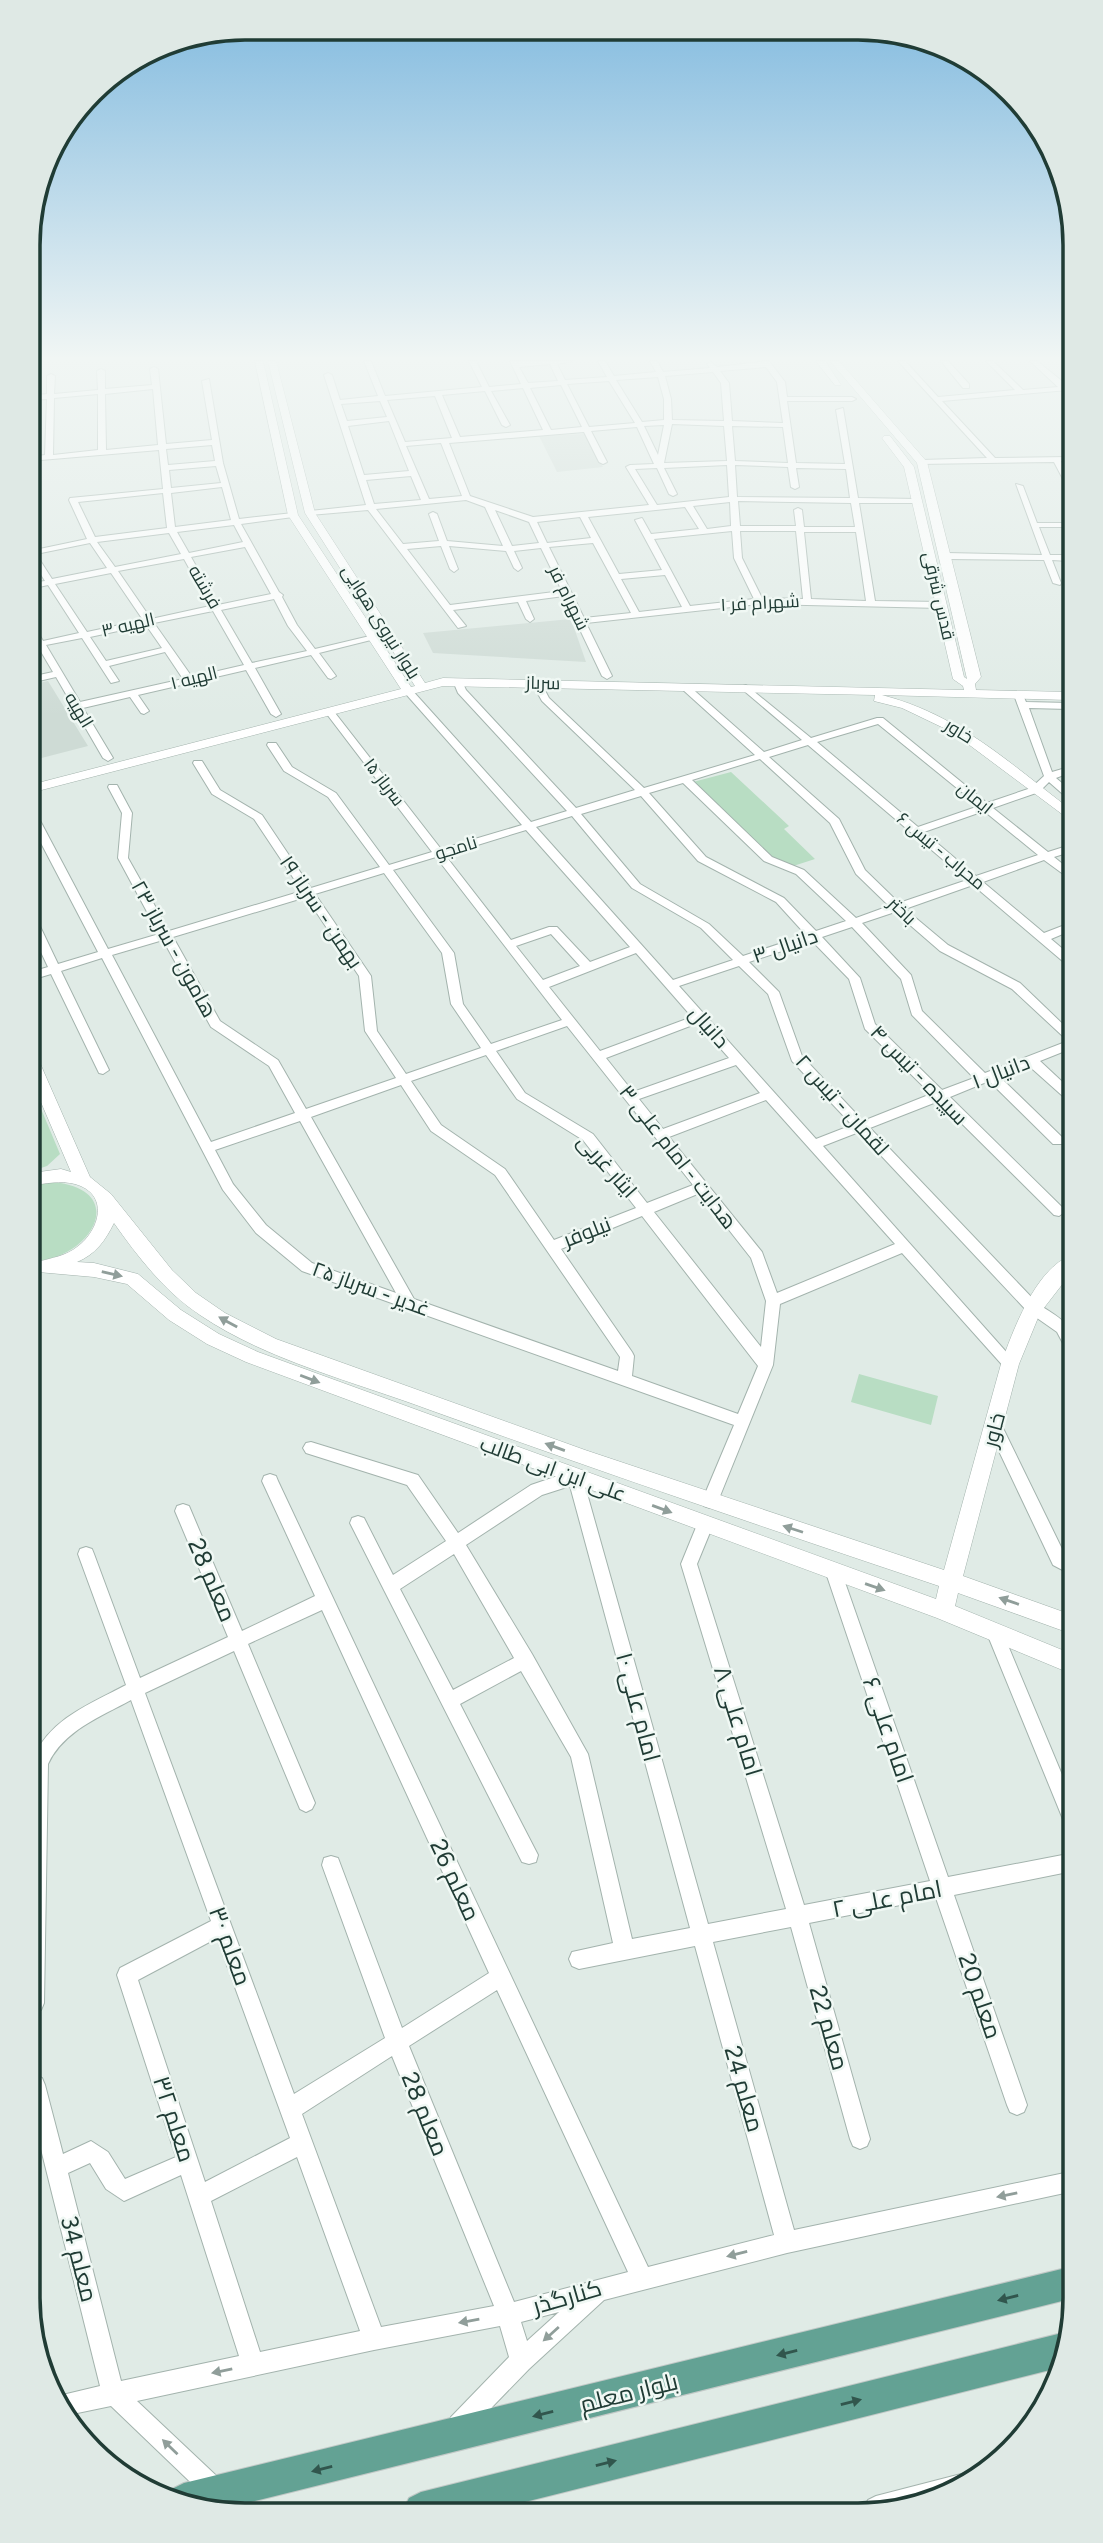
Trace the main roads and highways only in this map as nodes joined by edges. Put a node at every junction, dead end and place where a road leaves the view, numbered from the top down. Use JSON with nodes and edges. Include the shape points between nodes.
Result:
{"nodes":[{"id":1,"x":1062,"y":2285,"type":"edge"},
{"id":2,"x":1055,"y":2352,"type":"edge"},
{"id":3,"x":200,"y":2498,"type":"edge"},
{"id":4,"x":453,"y":2503,"type":"edge"}],
"edges":[{"from":1,"to":3,"type":"main road","name":"بلوار معلم","one_way":true},
{"from":4,"to":2,"type":"main road","one_way":true}]}
